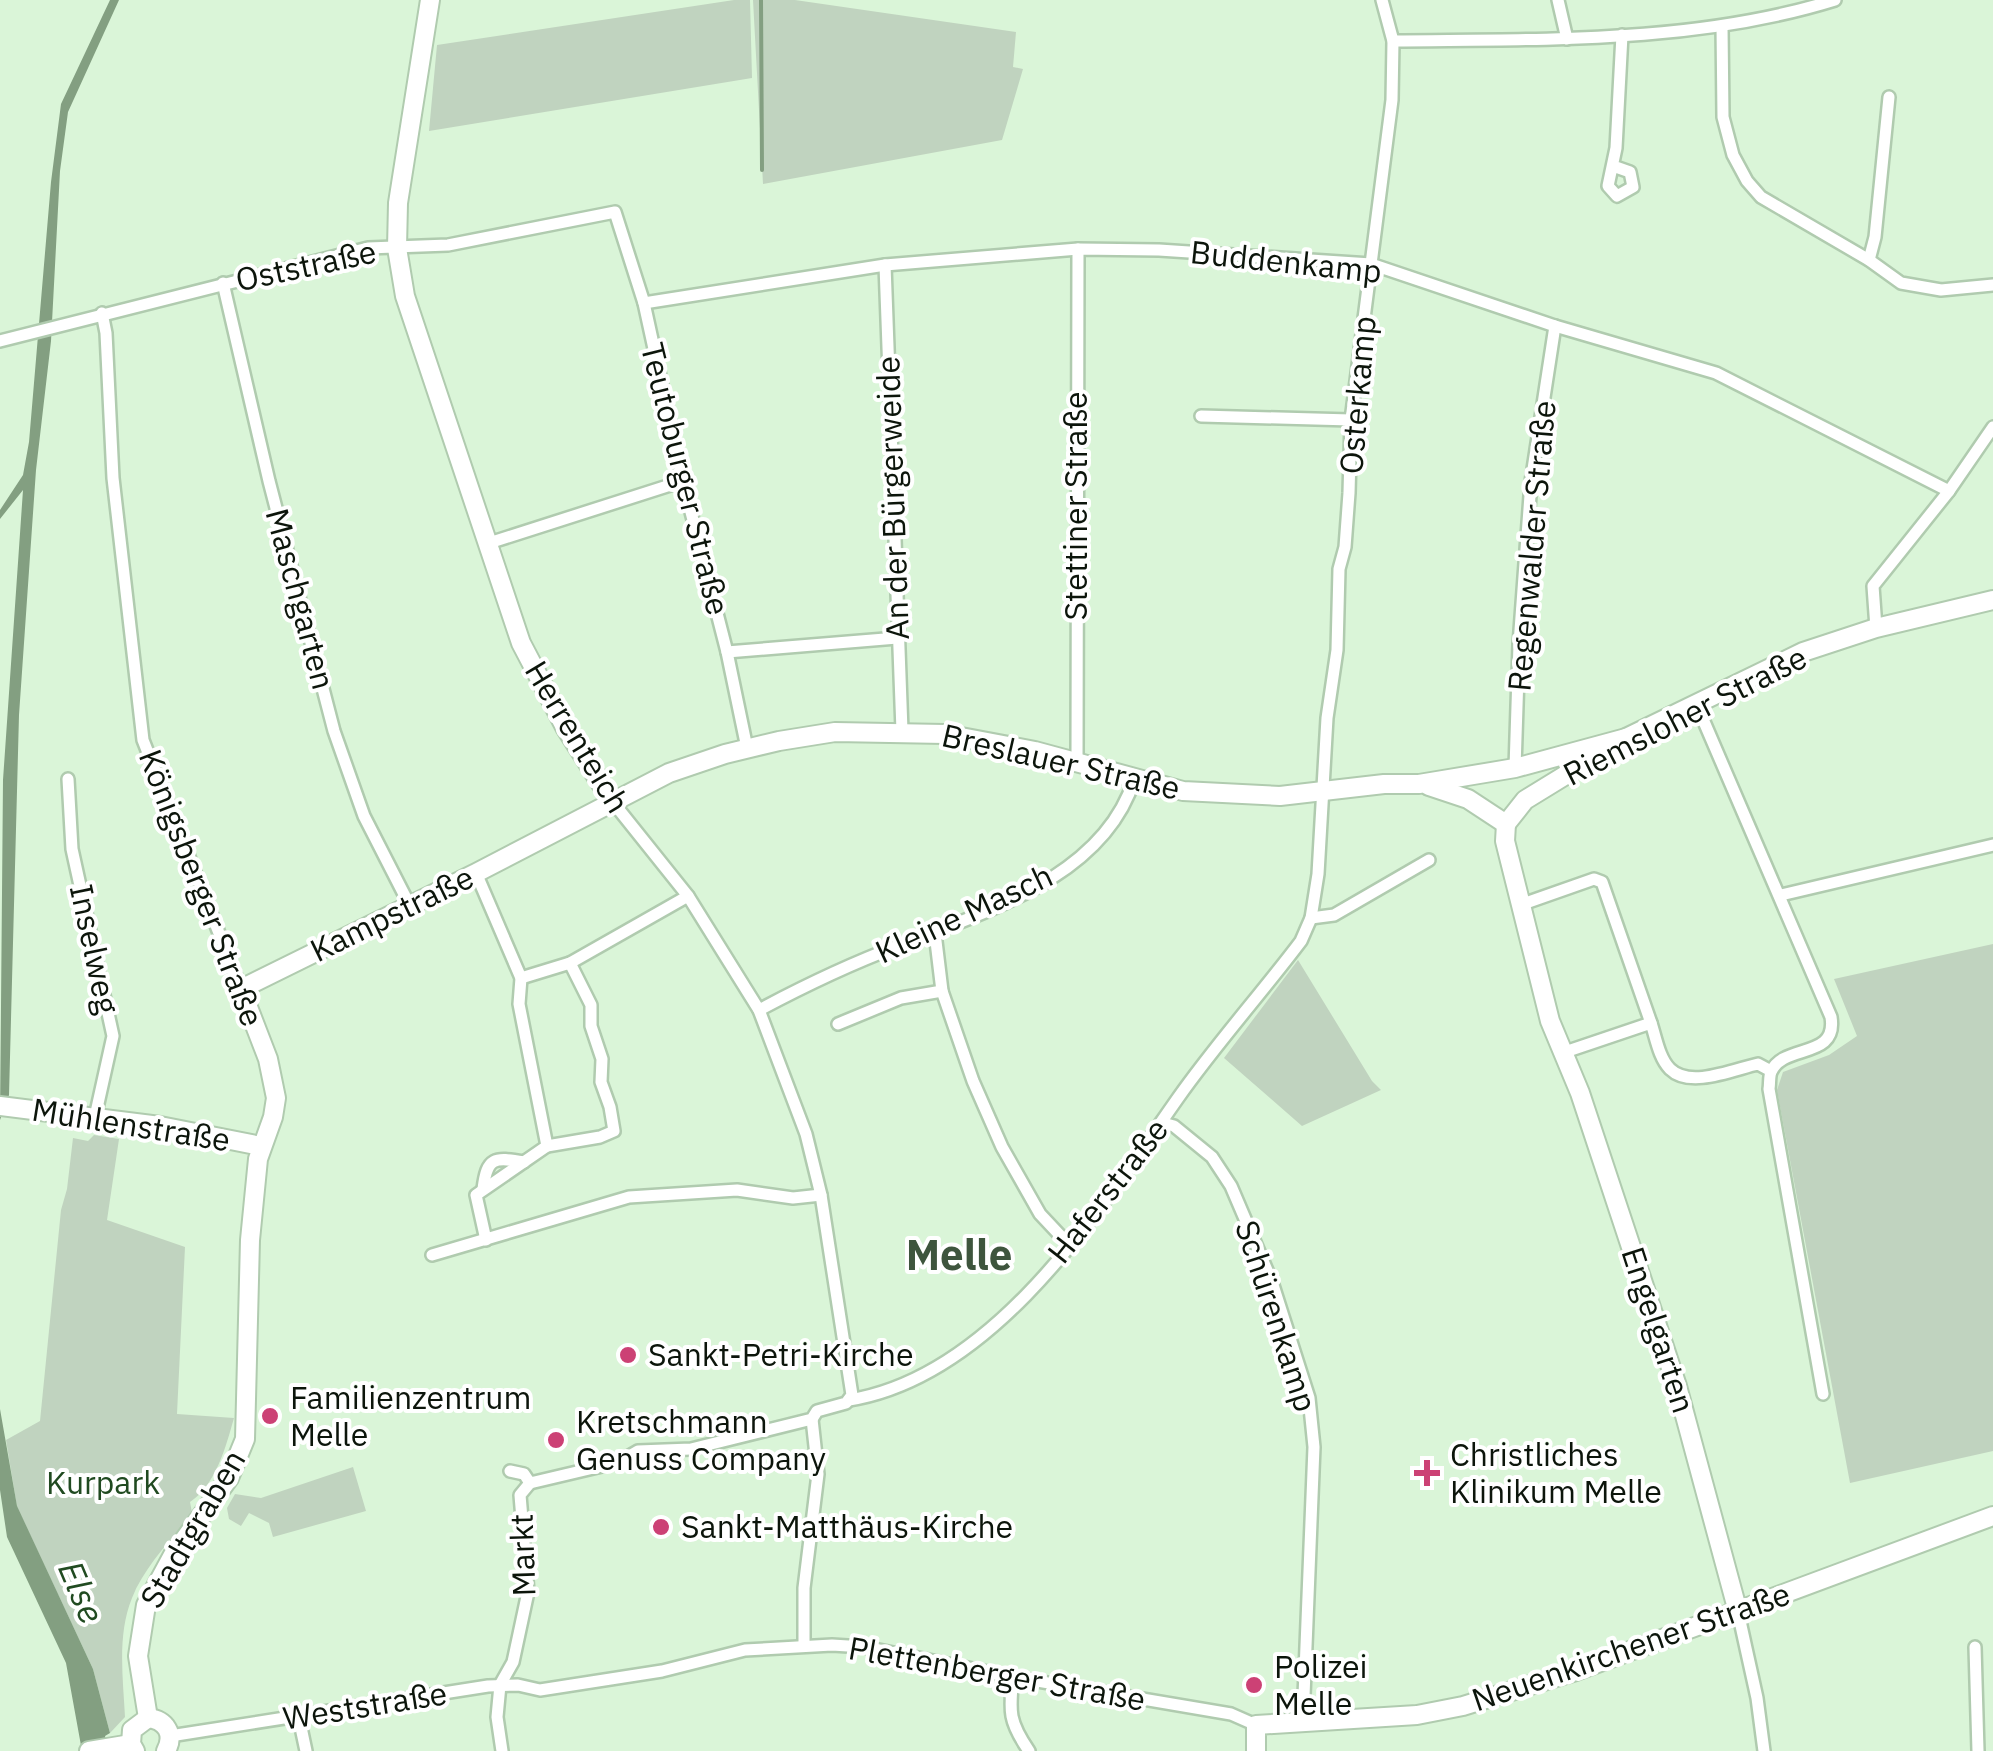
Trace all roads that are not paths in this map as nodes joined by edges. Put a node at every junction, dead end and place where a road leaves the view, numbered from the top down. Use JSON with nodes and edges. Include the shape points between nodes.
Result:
{"nodes":[{"id":1,"x":430,"y":0,"type":"edge"},
{"id":2,"x":1382,"y":0,"type":"edge"},
{"id":3,"x":1558,"y":0,"type":"edge"},
{"id":4,"x":1835,"y":0,"type":"edge"},
{"id":5,"x":1722,"y":26,"type":"junction"},
{"id":6,"x":1622,"y":35,"type":"junction"},
{"id":7,"x":1567,"y":39,"type":"junction"},
{"id":8,"x":1392,"y":41,"type":"junction"},
{"id":9,"x":1890,"y":98,"type":"dead end"},
{"id":10,"x":1613,"y":166,"type":"dead end"},
{"id":11,"x":615,"y":212,"type":"joint"},
{"id":12,"x":397,"y":248,"type":"junction"},
{"id":13,"x":1078,"y":249,"type":"junction"},
{"id":14,"x":1869,"y":260,"type":"junction"},
{"id":15,"x":1371,"y":264,"type":"junction"},
{"id":16,"x":886,"y":265,"type":"junction"},
{"id":17,"x":223,"y":283,"type":"junction"},
{"id":18,"x":1993,"y":285,"type":"edge"},
{"id":19,"x":644,"y":303,"type":"junction"},
{"id":20,"x":102,"y":313,"type":"junction"},
{"id":21,"x":1555,"y":326,"type":"junction"},
{"id":22,"x":0,"y":341,"type":"edge"},
{"id":23,"x":1201,"y":416,"type":"dead end"},
{"id":24,"x":1351,"y":420,"type":"junction"},
{"id":25,"x":1993,"y":427,"type":"edge"},
{"id":26,"x":683,"y":481,"type":"junction"},
{"id":27,"x":1949,"y":491,"type":"junction"},
{"id":28,"x":489,"y":543,"type":"junction"},
{"id":29,"x":1993,"y":600,"type":"edge"},
{"id":30,"x":1876,"y":628,"type":"junction"},
{"id":31,"x":898,"y":638,"type":"junction"},
{"id":32,"x":727,"y":652,"type":"junction"},
{"id":33,"x":1696,"y":703,"type":"junction"},
{"id":34,"x":902,"y":731,"type":"junction"},
{"id":35,"x":1626,"y":738,"type":"junction"},
{"id":36,"x":747,"y":748,"type":"junction"},
{"id":37,"x":1076,"y":763,"type":"junction"},
{"id":38,"x":1515,"y":768,"type":"junction"},
{"id":39,"x":68,"y":780,"type":"dead end"},
{"id":40,"x":1134,"y":780,"type":"junction"},
{"id":41,"x":1418,"y":784,"type":"junction"},
{"id":42,"x":1321,"y":791,"type":"junction"},
{"id":43,"x":612,"y":801,"type":"junction"},
{"id":44,"x":1506,"y":824,"type":"junction"},
{"id":45,"x":544,"y":838,"type":"joint"},
{"id":46,"x":1993,"y":845,"type":"edge"},
{"id":47,"x":1429,"y":860,"type":"dead end"},
{"id":48,"x":476,"y":873,"type":"junction"},
{"id":49,"x":1781,"y":895,"type":"junction"},
{"id":50,"x":688,"y":896,"type":"junction"},
{"id":51,"x":410,"y":904,"type":"junction"},
{"id":52,"x":1520,"y":905,"type":"junction"},
{"id":53,"x":1312,"y":918,"type":"junction"},
{"id":54,"x":935,"y":932,"type":"junction"},
{"id":55,"x":570,"y":963,"type":"junction"},
{"id":56,"x":521,"y":978,"type":"junction"},
{"id":57,"x":240,"y":989,"type":"junction"},
{"id":58,"x":942,"y":991,"type":"junction"},
{"id":59,"x":759,"y":1010,"type":"junction"},
{"id":60,"x":1651,"y":1023,"type":"junction"},
{"id":61,"x":838,"y":1024,"type":"dead end"},
{"id":62,"x":1562,"y":1053,"type":"junction"},
{"id":63,"x":1771,"y":1072,"type":"junction"},
{"id":64,"x":6,"y":1107,"type":"edge"},
{"id":65,"x":95,"y":1117,"type":"junction"},
{"id":66,"x":1163,"y":1123,"type":"junction"},
{"id":67,"x":547,"y":1146,"type":"junction"},
{"id":68,"x":259,"y":1153,"type":"junction"},
{"id":69,"x":821,"y":1196,"type":"junction"},
{"id":70,"x":492,"y":1238,"type":"junction"},
{"id":71,"x":1071,"y":1247,"type":"junction"},
{"id":72,"x":432,"y":1255,"type":"dead end"},
{"id":73,"x":1822,"y":1394,"type":"dead end"},
{"id":74,"x":850,"y":1400,"type":"junction"},
{"id":75,"x":812,"y":1419,"type":"junction"},
{"id":76,"x":510,"y":1471,"type":"dead end"},
{"id":77,"x":530,"y":1483,"type":"junction"},
{"id":78,"x":1993,"y":1516,"type":"edge"},
{"id":79,"x":1738,"y":1612,"type":"junction"},
{"id":80,"x":804,"y":1646,"type":"junction"},
{"id":81,"x":1975,"y":1647,"type":"dead end"},
{"id":82,"x":1013,"y":1678,"type":"junction"},
{"id":83,"x":500,"y":1686,"type":"junction"},
{"id":84,"x":148,"y":1718,"type":"junction"},
{"id":85,"x":299,"y":1718,"type":"junction"},
{"id":86,"x":1303,"y":1722,"type":"junction"},
{"id":87,"x":1256,"y":1725,"type":"junction"},
{"id":88,"x":168,"y":1743,"type":"edge"},
{"id":89,"x":127,"y":1747,"type":"edge"},
{"id":90,"x":89,"y":1751,"type":"edge"},
{"id":91,"x":306,"y":1751,"type":"edge"},
{"id":92,"x":502,"y":1751,"type":"edge"},
{"id":93,"x":1029,"y":1751,"type":"edge"},
{"id":94,"x":1256,"y":1751,"type":"edge"},
{"id":95,"x":1764,"y":1751,"type":"edge"},
{"id":96,"x":1978,"y":1751,"type":"edge"}],
"edges":[{"from":1,"to":12,"type":"street","name":"Herrenteich","via":[[398,202]]},
{"from":2,"to":8,"type":"street","name":"Osterkamp"},
{"from":3,"to":7,"type":"street"},
{"from":4,"to":5,"type":"street"},
{"from":5,"to":6,"type":"street"},
{"from":5,"to":14,"type":"street","via":[[1724,117],[1748,182],[1762,197]]},
{"from":6,"to":7,"type":"street"},
{"from":6,"to":10,"type":"street"},
{"from":7,"to":8,"type":"street"},
{"from":8,"to":15,"type":"street","name":"Osterkamp","via":[[1392,100]]},
{"from":9,"to":14,"type":"street"},
{"from":11,"to":12,"type":"street","name":"Oststraße","via":[[448,245]]},
{"from":11,"to":19,"type":"street","name":"Teutoburger Straße"},
{"from":12,"to":17,"type":"street","name":"Oststraße","via":[[368,248]]},
{"from":12,"to":28,"type":"street","name":"Herrenteich","via":[[405,296]]},
{"from":13,"to":15,"type":"street","name":"Buddenkamp"},
{"from":13,"to":16,"type":"street","name":"Buddenkamp"},
{"from":13,"to":37,"type":"street","name":"Stettiner Straße"},
{"from":14,"to":18,"type":"street","via":[[1901,283],[1941,290]]},
{"from":15,"to":21,"type":"street","name":"Buddenkamp"},
{"from":15,"to":24,"type":"street","name":"Osterkamp"},
{"from":16,"to":19,"type":"street","name":"Buddenkamp"},
{"from":16,"to":31,"type":"street","name":"An der Bürgerweide"},
{"from":17,"to":20,"type":"street","name":"Oststraße"},
{"from":17,"to":51,"type":"street","name":"Maschgarten","via":[[334,731],[364,816]]},
{"from":19,"to":26,"type":"street","name":"Teutoburger Straße"},
{"from":20,"to":22,"type":"street","name":"Oststraße"},
{"from":20,"to":57,"type":"street","name":"Königsberger Straße","via":[[113,478],[144,740]]},
{"from":21,"to":27,"type":"street","name":"Buddenkamp","via":[[1716,373]]},
{"from":21,"to":38,"type":"street","name":"Regenwalder Straße","via":[[1532,482]]},
{"from":23,"to":24,"type":"street"},
{"from":24,"to":42,"type":"street","name":"Osterkamp"},
{"from":25,"to":27,"type":"street"},
{"from":26,"to":28,"type":"street"},
{"from":26,"to":32,"type":"street","name":"Teutoburger Straße"},
{"from":27,"to":30,"type":"street","via":[[1873,586]]},
{"from":28,"to":43,"type":"street","name":"Herrenteich","via":[[520,642]]},
{"from":29,"to":30,"type":"street","name":"Riemsloher Straße"},
{"from":30,"to":33,"type":"street","name":"Riemsloher Straße","via":[[1802,652]]},
{"from":31,"to":32,"type":"street"},
{"from":31,"to":34,"type":"street","name":"An der Bürgerweide"},
{"from":32,"to":36,"type":"street","name":"Teutoburger Straße"},
{"from":33,"to":35,"type":"street","name":"Riemsloher Straße"},
{"from":33,"to":49,"type":"street"},
{"from":34,"to":36,"type":"street","name":"Breslauer Straße","via":[[835,732]]},
{"from":34,"to":37,"type":"street","name":"Breslauer Straße"},
{"from":35,"to":38,"type":"street","name":"Breslauer Straße"},
{"from":35,"to":44,"type":"street","name":"Riemsloher Straße","via":[[1525,800]]},
{"from":36,"to":43,"type":"street","name":"Breslauer Straße","via":[[668,772]]},
{"from":37,"to":40,"type":"street","name":"Breslauer Straße"},
{"from":38,"to":41,"type":"street","name":"Breslauer Straße"},
{"from":39,"to":65,"type":"street","name":"Inselweg","via":[[72,848],[113,1036]]},
{"from":40,"to":42,"type":"street","name":"Breslauer Straße","via":[[1213,794]]},
{"from":40,"to":54,"type":"street","name":"Kleine Masch","via":[[1112,827],[1068,866],[1021,895]]},
{"from":41,"to":42,"type":"street","name":"Breslauer Straße"},
{"from":41,"to":44,"type":"street","name":"Breslauer Straße","via":[[1468,799]]},
{"from":42,"to":53,"type":"street","name":"Haferstraße"},
{"from":43,"to":45,"type":"street","name":"Breslauer Straße"},
{"from":43,"to":50,"type":"street","name":"Herrenteich"},
{"from":44,"to":52,"type":"street","name":"Engelgarten"},
{"from":45,"to":48,"type":"street","name":"Kampstraße"},
{"from":46,"to":49,"type":"street"},
{"from":47,"to":53,"type":"street","via":[[1334,915]]},
{"from":48,"to":51,"type":"street","name":"Kampstraße"},
{"from":48,"to":56,"type":"street"},
{"from":49,"to":63,"type":"street","via":[[1833,1029],[1828,1040]]},
{"from":50,"to":55,"type":"street"},
{"from":50,"to":59,"type":"street","name":"Herrenteich"},
{"from":51,"to":57,"type":"street","name":"Kampstraße"},
{"from":52,"to":60,"type":"street","via":[[1594,878],[1602,882]]},
{"from":52,"to":62,"type":"street","name":"Engelgarten"},
{"from":53,"to":66,"type":"street","name":"Haferstraße"},
{"from":54,"to":58,"type":"street"},
{"from":54,"to":59,"type":"street","name":"Kleine Masch"},
{"from":55,"to":56,"type":"street"},
{"from":55,"to":67,"type":"street","via":[[591,1006],[614,1131]]},
{"from":56,"to":67,"type":"street","via":[[519,1004]]},
{"from":57,"to":68,"type":"street","name":"Königsberger Straße","via":[[274,1078],[273,1117]]},
{"from":58,"to":61,"type":"street","via":[[901,998]]},
{"from":58,"to":71,"type":"street","via":[[1002,1147],[1040,1214]]},
{"from":59,"to":69,"type":"street","name":"Herrenteich","via":[[806,1134]]},
{"from":60,"to":62,"type":"street"},
{"from":60,"to":63,"type":"street","via":[[1668,1068],[1680,1076],[1758,1064]]},
{"from":62,"to":79,"type":"street","name":"Engelgarten","via":[[1682,1402]]},
{"from":63,"to":73,"type":"street"},
{"from":64,"to":65,"type":"street","name":"Mühlenstraße"},
{"from":65,"to":68,"type":"street","name":"Mühlenstraße"},
{"from":66,"to":71,"type":"street","name":"Haferstraße"},
{"from":66,"to":86,"type":"street","name":"Schürenkamp","via":[[1212,1157],[1230,1186],[1269,1274],[1309,1398],[1314,1446]]},
{"from":67,"to":70,"type":"street","via":[[476,1195]]},
{"from":68,"to":84,"type":"street","name":"Stadtgraben","via":[[245,1438],[229,1478],[146,1605],[138,1656]]},
{"from":69,"to":70,"type":"street","via":[[737,1190],[629,1197]]},
{"from":69,"to":74,"type":"street","name":"Herrenteich"},
{"from":70,"to":72,"type":"street"},
{"from":71,"to":74,"type":"street","name":"Haferstraße","via":[[964,1353],[927,1375]]},
{"from":74,"to":75,"type":"street"},
{"from":75,"to":77,"type":"street","name":"Markt","via":[[691,1450],[638,1451],[619,1462]]},
{"from":75,"to":80,"type":"street","via":[[818,1474]]},
{"from":76,"to":77,"type":"street","name":"Markt"},
{"from":77,"to":83,"type":"street","name":"Markt","via":[[520,1495],[528,1592],[514,1662]]},
{"from":78,"to":79,"type":"street","name":"Neuenkirchener Straße"},
{"from":79,"to":86,"type":"street","name":"Neuenkirchener Straße","via":[[1463,1706]]},
{"from":79,"to":95,"type":"street"},
{"from":80,"to":82,"type":"street","name":"Plettenberger Straße","via":[[864,1647]]},
{"from":80,"to":83,"type":"street","name":"Plettenberger Straße","via":[[744,1650],[540,1690]]},
{"from":81,"to":96,"type":"street"},
{"from":82,"to":87,"type":"street","name":"Plettenberger Straße","via":[[1231,1714]]},
{"from":82,"to":93,"type":"street","via":[[1012,1727]]},
{"from":83,"to":85,"type":"street","name":"Weststraße"},
{"from":83,"to":92,"type":"street"},
{"from":84,"to":88,"type":"street","via":[[164,1724]]},
{"from":84,"to":89,"type":"street","via":[[132,1730]]},
{"from":85,"to":88,"type":"street","name":"Weststraße"},
{"from":85,"to":91,"type":"street"},
{"from":86,"to":87,"type":"street","name":"Neuenkirchener Straße"},
{"from":87,"to":94,"type":"street"},
{"from":89,"to":90,"type":"street"}]}
